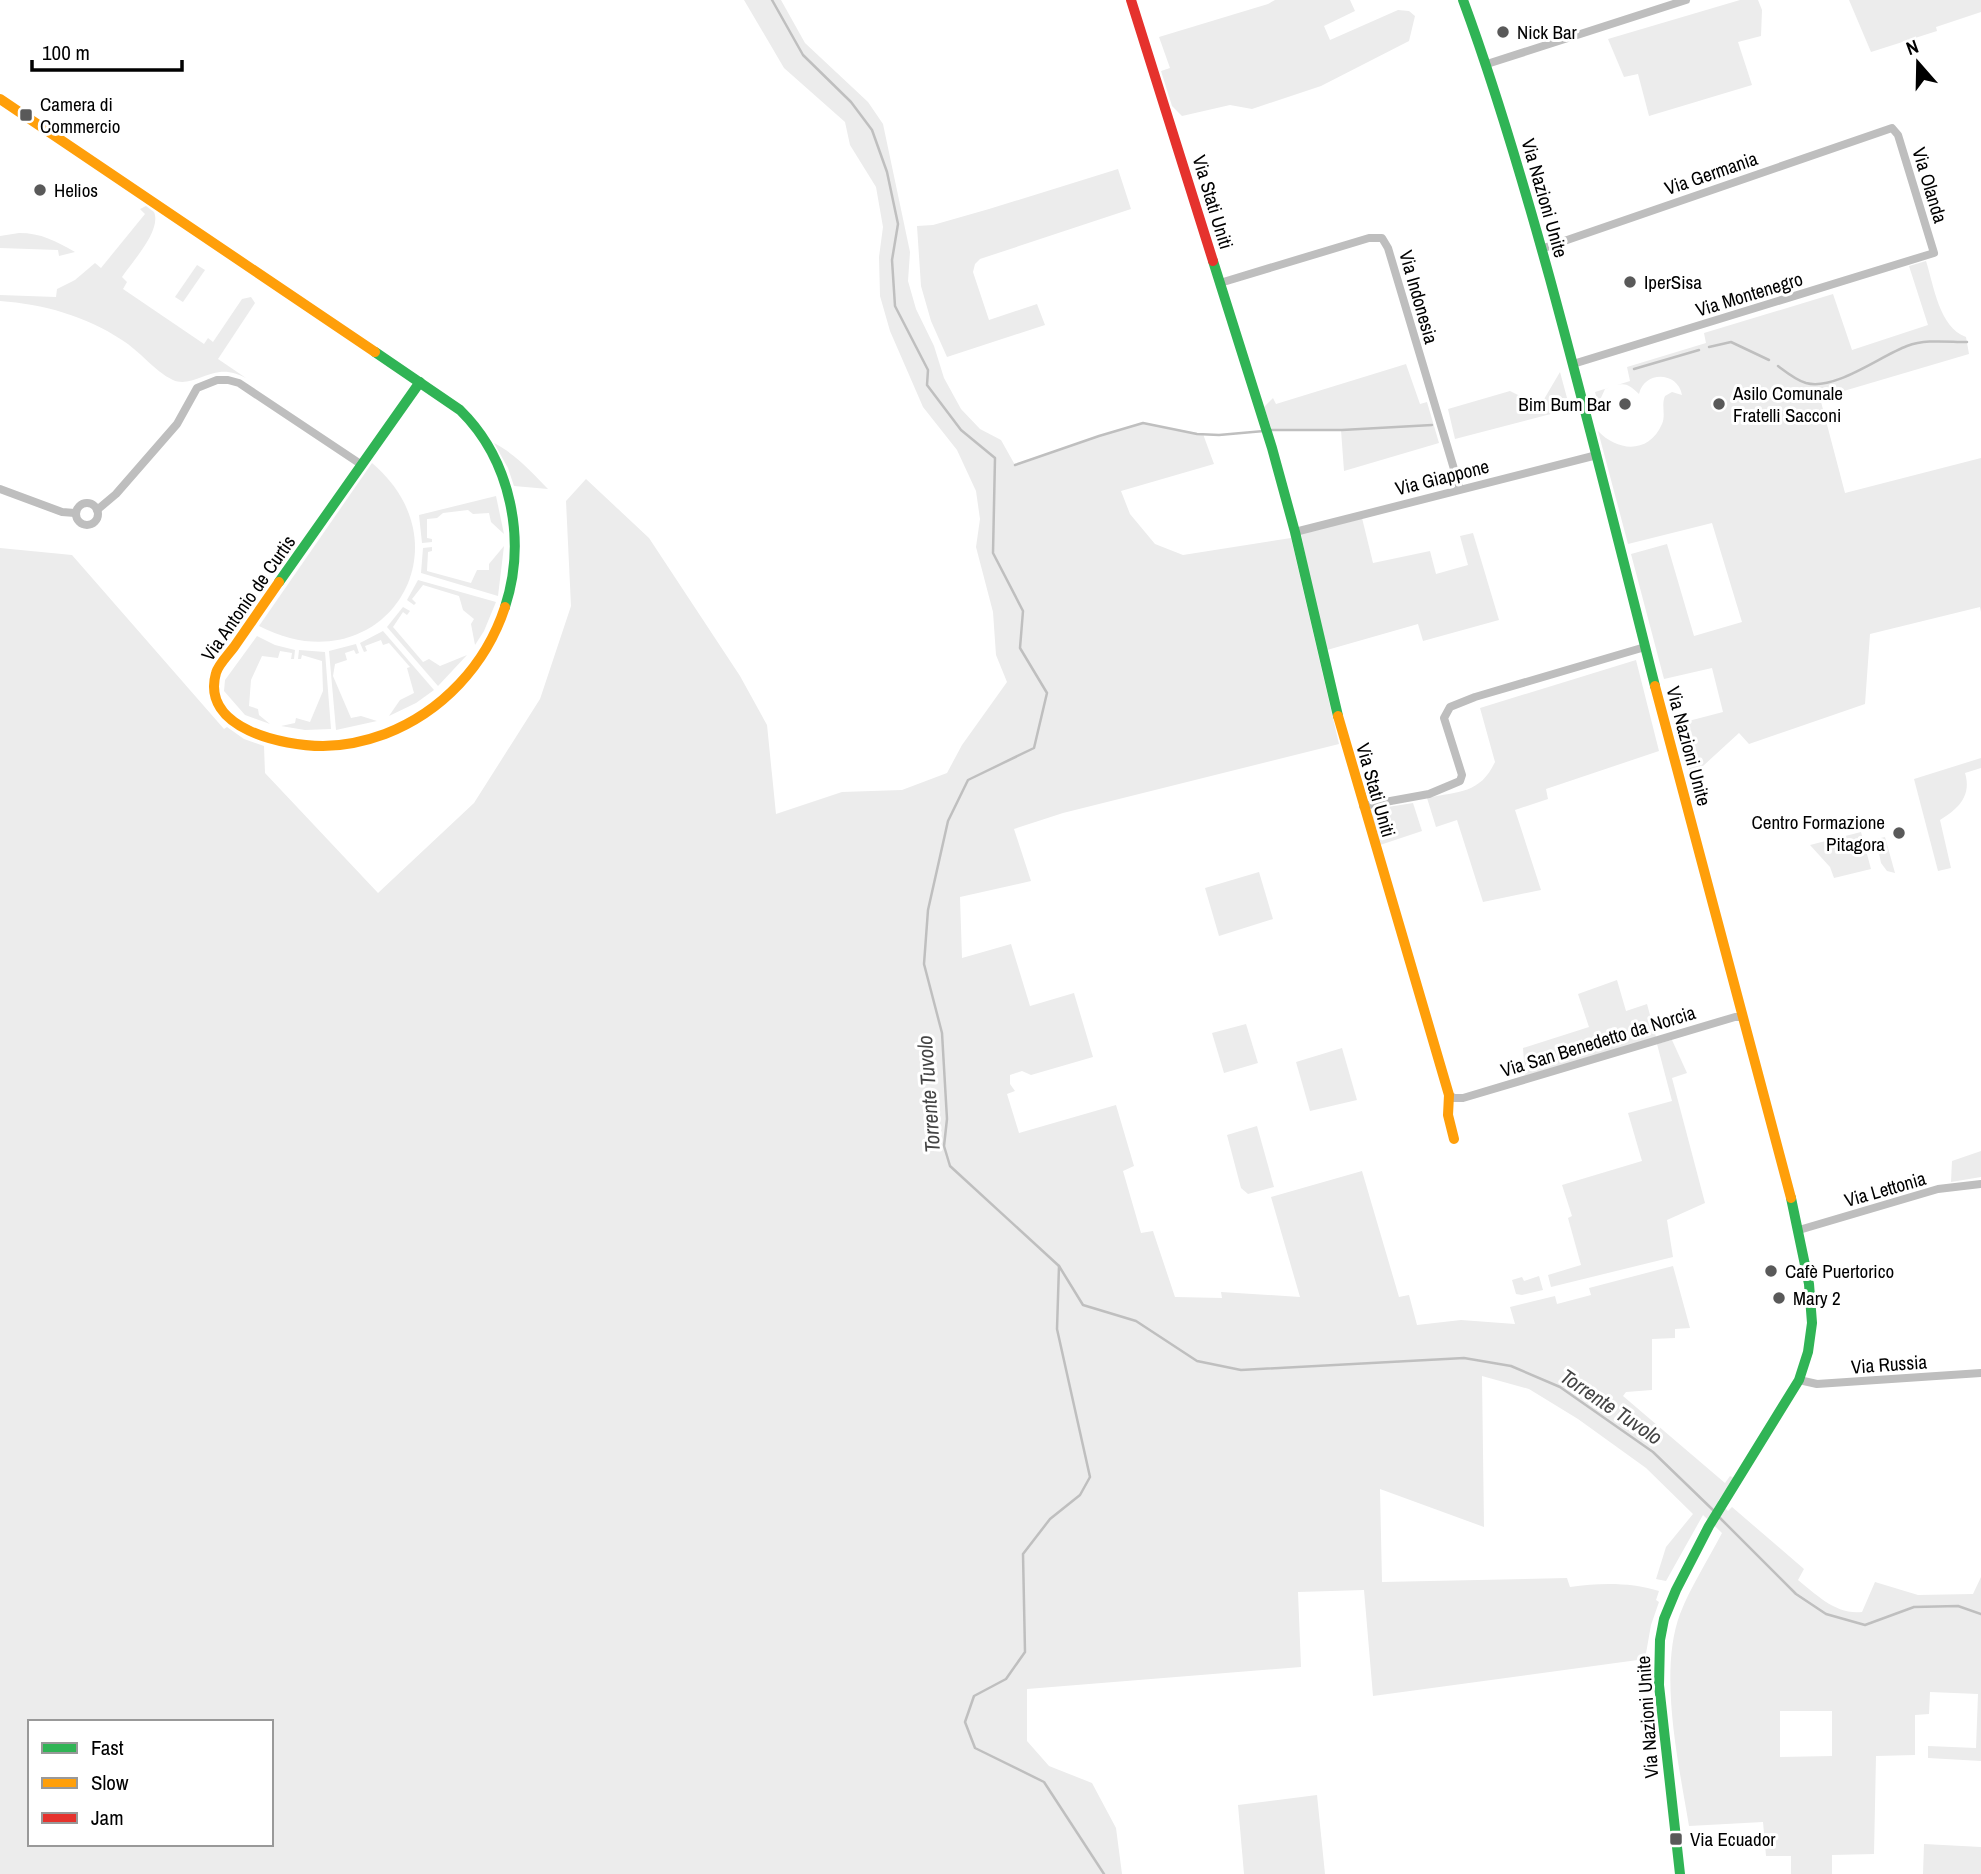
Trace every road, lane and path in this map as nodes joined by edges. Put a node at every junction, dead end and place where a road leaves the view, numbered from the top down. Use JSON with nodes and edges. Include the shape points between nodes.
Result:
{"nodes":[{"id":1,"x":1130,"y":0,"type":"edge"},
{"id":2,"x":1463,"y":0,"type":"edge"},
{"id":3,"x":1686,"y":0,"type":"edge"},
{"id":4,"x":1487,"y":64,"type":"junction"},
{"id":5,"x":0,"y":99,"type":"edge"},
{"id":6,"x":1892,"y":128,"type":"joint"},
{"id":7,"x":1541,"y":248,"type":"junction"},
{"id":8,"x":1934,"y":253,"type":"joint"},
{"id":9,"x":1220,"y":284,"type":"junction"},
{"id":10,"x":1573,"y":364,"type":"junction"},
{"id":11,"x":420,"y":383,"type":"junction"},
{"id":12,"x":1597,"y":455,"type":"junction"},
{"id":13,"x":362,"y":466,"type":"junction"},
{"id":14,"x":0,"y":489,"type":"edge"},
{"id":15,"x":1460,"y":489,"type":"junction"},
{"id":16,"x":97,"y":510,"type":"junction"},
{"id":17,"x":75,"y":513,"type":"junction"},
{"id":18,"x":1295,"y":532,"type":"junction"},
{"id":19,"x":1644,"y":647,"type":"junction"},
{"id":20,"x":1363,"y":806,"type":"junction"},
{"id":21,"x":1743,"y":1017,"type":"junction"},
{"id":22,"x":1450,"y":1095,"type":"junction"},
{"id":23,"x":1463,"y":1098,"type":"junction"},
{"id":24,"x":1448,"y":1115,"type":"junction"},
{"id":25,"x":1454,"y":1139,"type":"dead end"},
{"id":26,"x":1981,"y":1184,"type":"edge"},
{"id":27,"x":1799,"y":1230,"type":"junction"},
{"id":28,"x":1981,"y":1373,"type":"edge"},
{"id":29,"x":1799,"y":1380,"type":"junction"},
{"id":30,"x":1680,"y":1874,"type":"edge"}],
"edges":[{"from":1,"to":9,"type":"street","name":"Via Stati Uniti"},
{"from":2,"to":4,"type":"street","name":"Via Nazioni Unite"},
{"from":3,"to":4,"type":"street"},
{"from":4,"to":7,"type":"street","name":"Via Nazioni Unite"},
{"from":5,"to":11,"type":"street","name":"Via Antonio de Curtis"},
{"from":6,"to":7,"type":"street","name":"Via Germania"},
{"from":6,"to":8,"type":"street","name":"Via Olanda"},
{"from":7,"to":10,"type":"street","name":"Via Nazioni Unite"},
{"from":8,"to":10,"type":"street","name":"Via Montenegro"},
{"from":9,"to":15,"type":"street","name":"Via Indonesia","via":[[1369,238],[1382,238]]},
{"from":9,"to":18,"type":"street","name":"Via Stati Uniti"},
{"from":10,"to":12,"type":"street","name":"Via Nazioni Unite"},
{"from":11,"to":13,"type":"street","name":"Via Antonio de Curtis"},
{"from":11,"to":13,"type":"street","name":"Via Antonio de Curtis","via":[[477,426],[497,466],[513,515],[513,588],[492,644],[444,700],[387,733],[321,746],[244,730],[214,698],[216,672]]},
{"from":12,"to":15,"type":"street","name":"Via Giappone"},
{"from":12,"to":19,"type":"street","name":"Via Nazioni Unite"},
{"from":13,"to":16,"type":"street","via":[[239,383],[217,380],[197,388],[177,424]]},
{"from":14,"to":17,"type":"street"},
{"from":15,"to":18,"type":"street","name":"Via Giappone"},
{"from":16,"to":17,"type":"street","via":[[86,502]]},
{"from":16,"to":17,"type":"street","via":[[96,520],[89,525],[79,523]]},
{"from":18,"to":20,"type":"street","name":"Via Stati Uniti","via":[[1323,660]]},
{"from":19,"to":20,"type":"street","via":[[1450,707],[1444,718],[1460,781],[1429,794]]},
{"from":19,"to":21,"type":"street","name":"Via Nazioni Unite"},
{"from":20,"to":22,"type":"street","name":"Via Stati Uniti"},
{"from":21,"to":23,"type":"street","name":"Via San Benedetto da Norcia"},
{"from":21,"to":27,"type":"street","name":"Via Nazioni Unite"},
{"from":22,"to":23,"type":"street"},
{"from":22,"to":24,"type":"street","name":"Via Stati Uniti"},
{"from":23,"to":24,"type":"street"},
{"from":24,"to":25,"type":"street","name":"Via Stati Uniti"},
{"from":26,"to":27,"type":"street","name":"Via Lettonia","via":[[1938,1189]]},
{"from":27,"to":29,"type":"street","name":"Via Nazioni Unite","via":[[1812,1323]]},
{"from":28,"to":29,"type":"street","name":"Via Russia","via":[[1828,1384]]},
{"from":29,"to":30,"type":"street","name":"Via Nazioni Unite","via":[[1709,1526],[1664,1619],[1658,1664]]}]}
